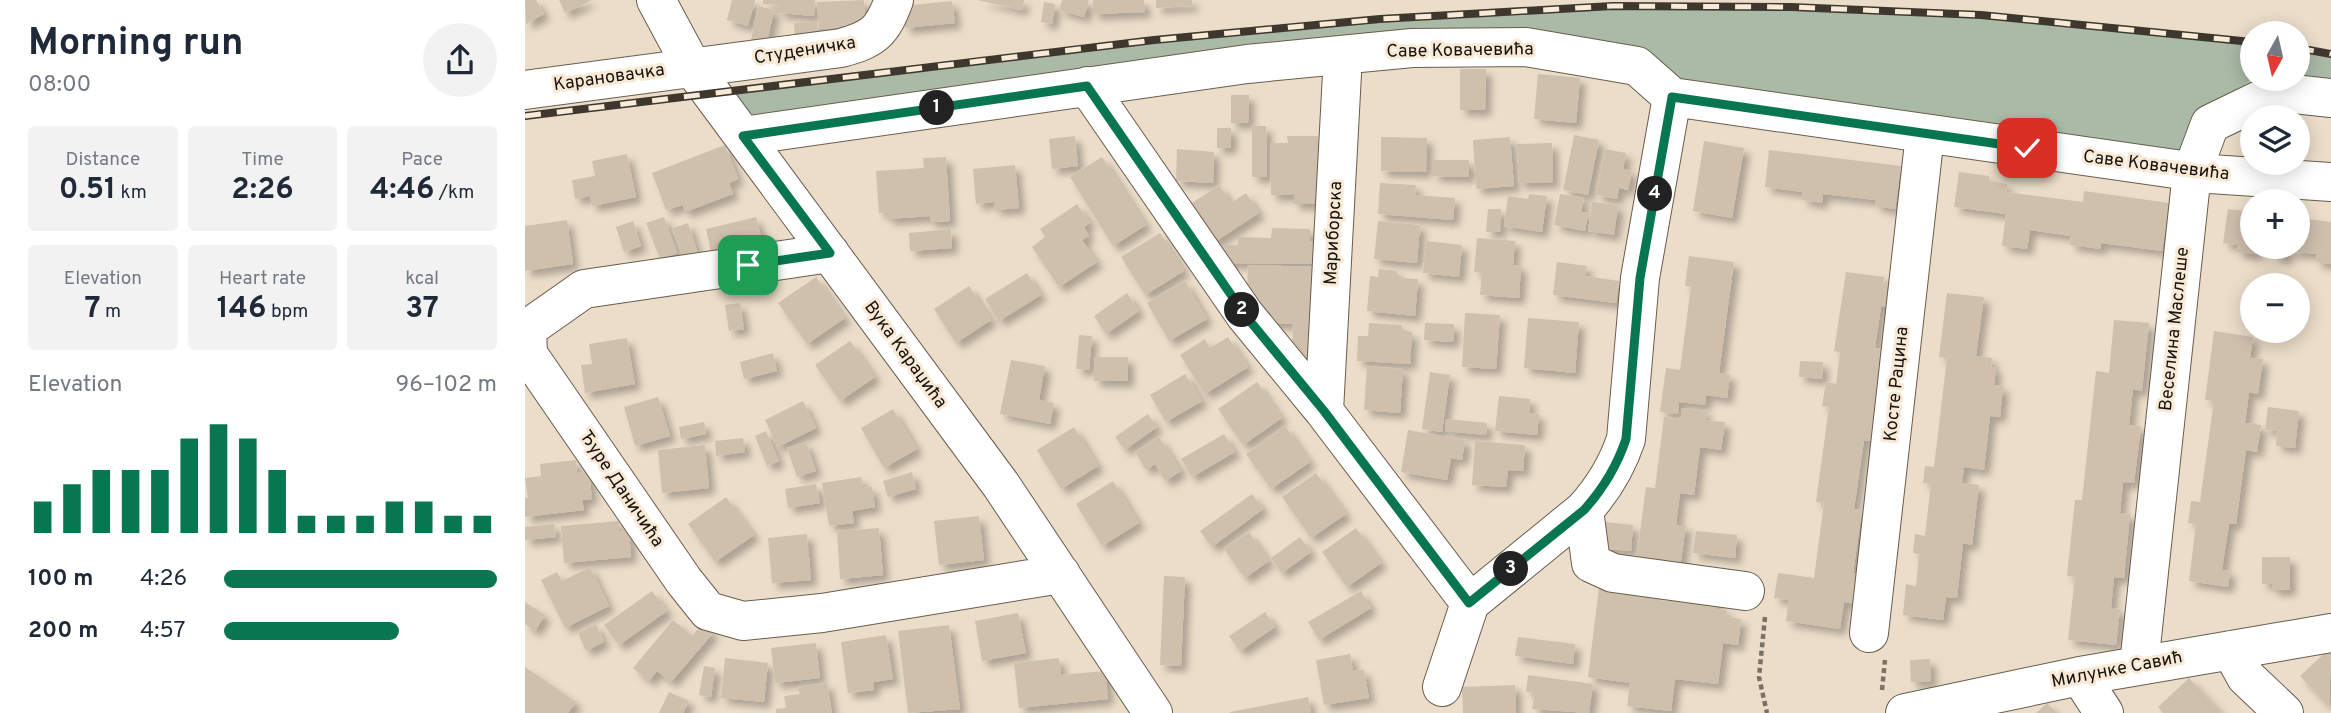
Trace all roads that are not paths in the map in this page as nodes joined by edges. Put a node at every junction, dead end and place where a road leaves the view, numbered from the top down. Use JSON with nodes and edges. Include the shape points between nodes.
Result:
{"nodes":[{"id":1,"x":656,"y":0,"type":"edge"},
{"id":2,"x":894,"y":0,"type":"edge"},
{"id":3,"x":1343,"y":55,"type":"junction"},
{"id":4,"x":692,"y":67,"type":"junction"},
{"id":5,"x":1087,"y":86,"type":"junction"},
{"id":6,"x":525,"y":90,"type":"edge"},
{"id":7,"x":1672,"y":97,"type":"junction"},
{"id":8,"x":2331,"y":98,"type":"edge"},
{"id":9,"x":1926,"y":134,"type":"junction"},
{"id":10,"x":743,"y":136,"type":"junction"},
{"id":11,"x":2192,"y":172,"type":"junction"},
{"id":12,"x":2331,"y":182,"type":"edge"},
{"id":13,"x":830,"y":253,"type":"junction"},
{"id":14,"x":1324,"y":411,"type":"junction"},
{"id":15,"x":1584,"y":510,"type":"junction"},
{"id":16,"x":1061,"y":574,"type":"junction"},
{"id":17,"x":1745,"y":591,"type":"road end"},
{"id":18,"x":1469,"y":603,"type":"junction"},
{"id":19,"x":2331,"y":632,"type":"edge"},
{"id":20,"x":1878,"y":640,"type":"road end"},
{"id":21,"x":2231,"y":650,"type":"junction"},
{"id":22,"x":2139,"y":665,"type":"junction"},
{"id":23,"x":2081,"y":676,"type":"junction"},
{"id":24,"x":1442,"y":687,"type":"dead end"},
{"id":25,"x":1893,"y":705,"type":"edge"},
{"id":26,"x":1946,"y":709,"type":"edge"},
{"id":27,"x":1153,"y":713,"type":"edge"},
{"id":28,"x":2103,"y":713,"type":"edge"},
{"id":29,"x":2284,"y":713,"type":"edge"}],
"edges":[{"from":1,"to":4,"type":"street","name":"Вука Караџића"},
{"from":2,"to":4,"type":"street","name":"Студеничка","via":[[886,22],[869,40],[841,48]]},
{"from":3,"to":5,"type":"street","name":"Саве Ковачевића"},
{"from":3,"to":7,"type":"street","name":"Саве Ковачевића","via":[[1412,48],[1525,47],[1637,66]]},
{"from":3,"to":14,"type":"street","name":"Мариборска"},
{"from":4,"to":6,"type":"street","name":"Карановачка"},
{"from":4,"to":10,"type":"street","name":"Вука Караџића"},
{"from":5,"to":10,"type":"street","name":"Саве Ковачевића"},
{"from":5,"to":14,"type":"street","via":[[1245,315]]},
{"from":7,"to":9,"type":"street","name":"Саве Ковачевића"},
{"from":7,"to":15,"type":"street","via":[[1640,278],[1626,439],[1609,478]]},
{"from":8,"to":11,"type":"street","name":"Веселина Маслеше","via":[[2276,92],[2210,124]]},
{"from":9,"to":11,"type":"street","name":"Саве Ковачевића"},
{"from":9,"to":20,"type":"street","name":"Косте Рацина"},
{"from":10,"to":13,"type":"street","name":"Вука Караџића"},
{"from":11,"to":12,"type":"street","name":"Саве Ковачевића"},
{"from":11,"to":22,"type":"street","name":"Веселина Маслеше"},
{"from":13,"to":16,"type":"street","name":"Вука Караџића"},
{"from":13,"to":16,"type":"street","name":"Ђуре Даничића","via":[[584,289],[527,329],[528,354],[708,611],[743,621],[822,613]]},
{"from":14,"to":18,"type":"street"},
{"from":15,"to":17,"type":"street","via":[[1591,563],[1613,573]]},
{"from":15,"to":18,"type":"street"},
{"from":16,"to":27,"type":"street","name":"Вука Караџића"},
{"from":18,"to":24,"type":"street"},
{"from":19,"to":21,"type":"street","name":"Милунке Савић"},
{"from":21,"to":22,"type":"street","name":"Милунке Савић"},
{"from":21,"to":29,"type":"street","via":[[2246,677]]},
{"from":22,"to":23,"type":"street","name":"Милунке Савић"},
{"from":23,"to":26,"type":"street","name":"Милунке Савић"},
{"from":23,"to":28,"type":"street"},
{"from":25,"to":26,"type":"street","name":"Милунке Савић"}]}
